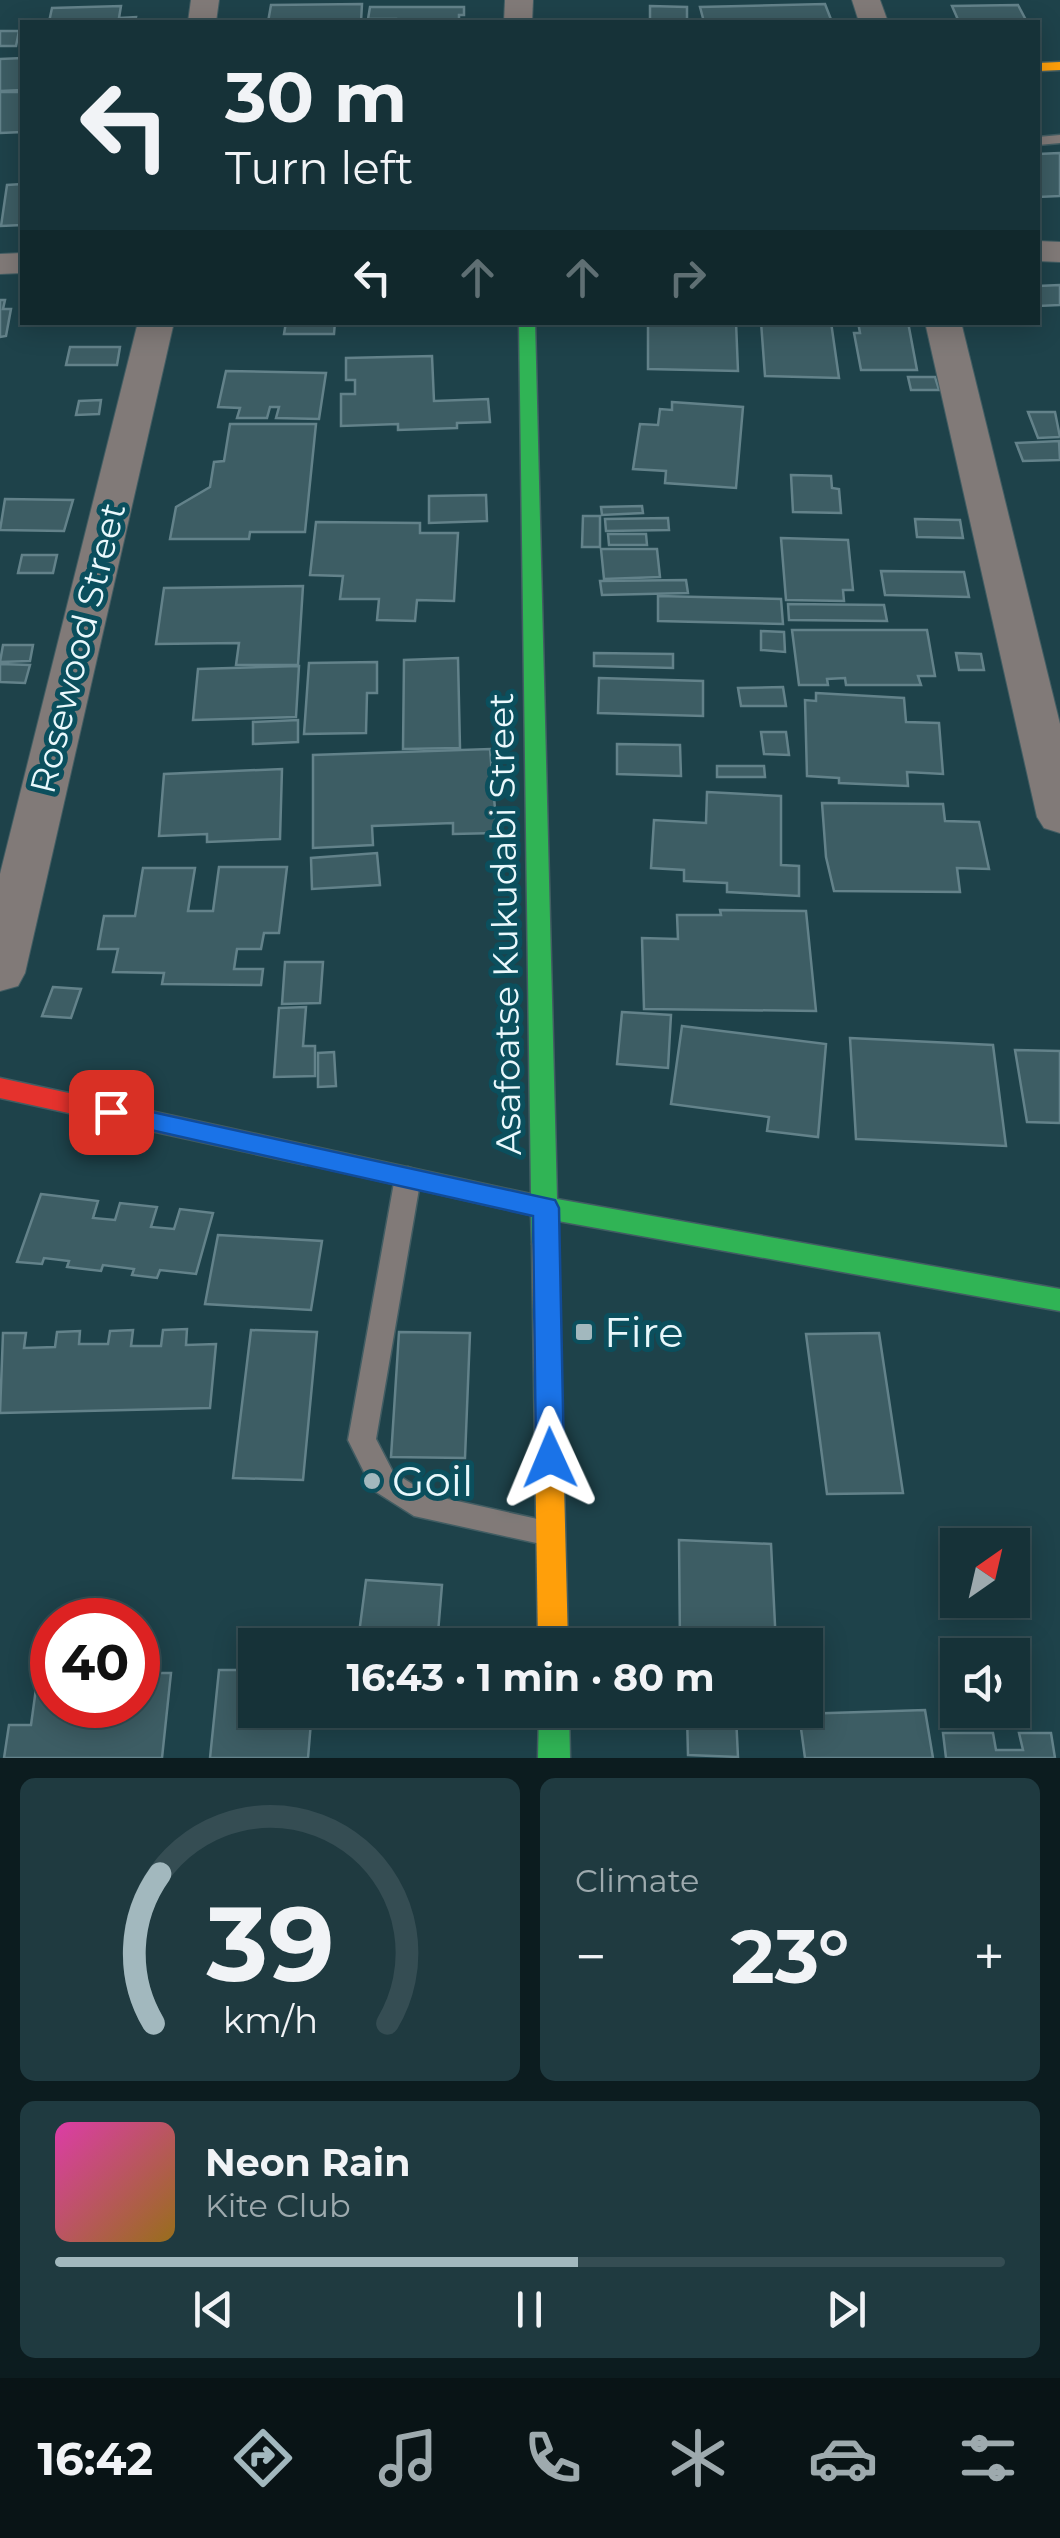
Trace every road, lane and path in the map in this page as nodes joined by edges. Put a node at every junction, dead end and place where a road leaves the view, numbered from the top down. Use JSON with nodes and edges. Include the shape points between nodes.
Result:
{"nodes":[{"id":1,"x":155,"y":325,"type":"edge"},
{"id":2,"x":527,"y":325,"type":"edge"},
{"id":3,"x":944,"y":325,"type":"edge"},
{"id":4,"x":1060,"y":816,"type":"edge"},
{"id":5,"x":0,"y":973,"type":"edge"},
{"id":6,"x":0,"y":1088,"type":"edge"},
{"id":7,"x":408,"y":1177,"type":"junction"},
{"id":8,"x":546,"y":1208,"type":"junction"},
{"id":9,"x":1060,"y":1300,"type":"edge"},
{"id":10,"x":551,"y":1533,"type":"junction"},
{"id":11,"x":553,"y":1628,"type":"edge"},
{"id":12,"x":554,"y":1728,"type":"edge"},
{"id":13,"x":554,"y":1758,"type":"edge"}],
"edges":[{"from":1,"to":5,"type":"street","name":"Rosewood Street"},
{"from":2,"to":8,"type":"street","name":"Asafoatse Kukudabi Street"},
{"from":3,"to":4,"type":"street"},
{"from":6,"to":7,"type":"street"},
{"from":7,"to":8,"type":"street"},
{"from":7,"to":10,"type":"lane","via":[[362,1440],[382,1481],[424,1507]]},
{"from":8,"to":9,"type":"street"},
{"from":8,"to":10,"type":"street","name":"Asafoatse Kukudabi Street"},
{"from":10,"to":11,"type":"street","name":"Asafoatse Kukudabi Street"},
{"from":12,"to":13,"type":"street"}]}
